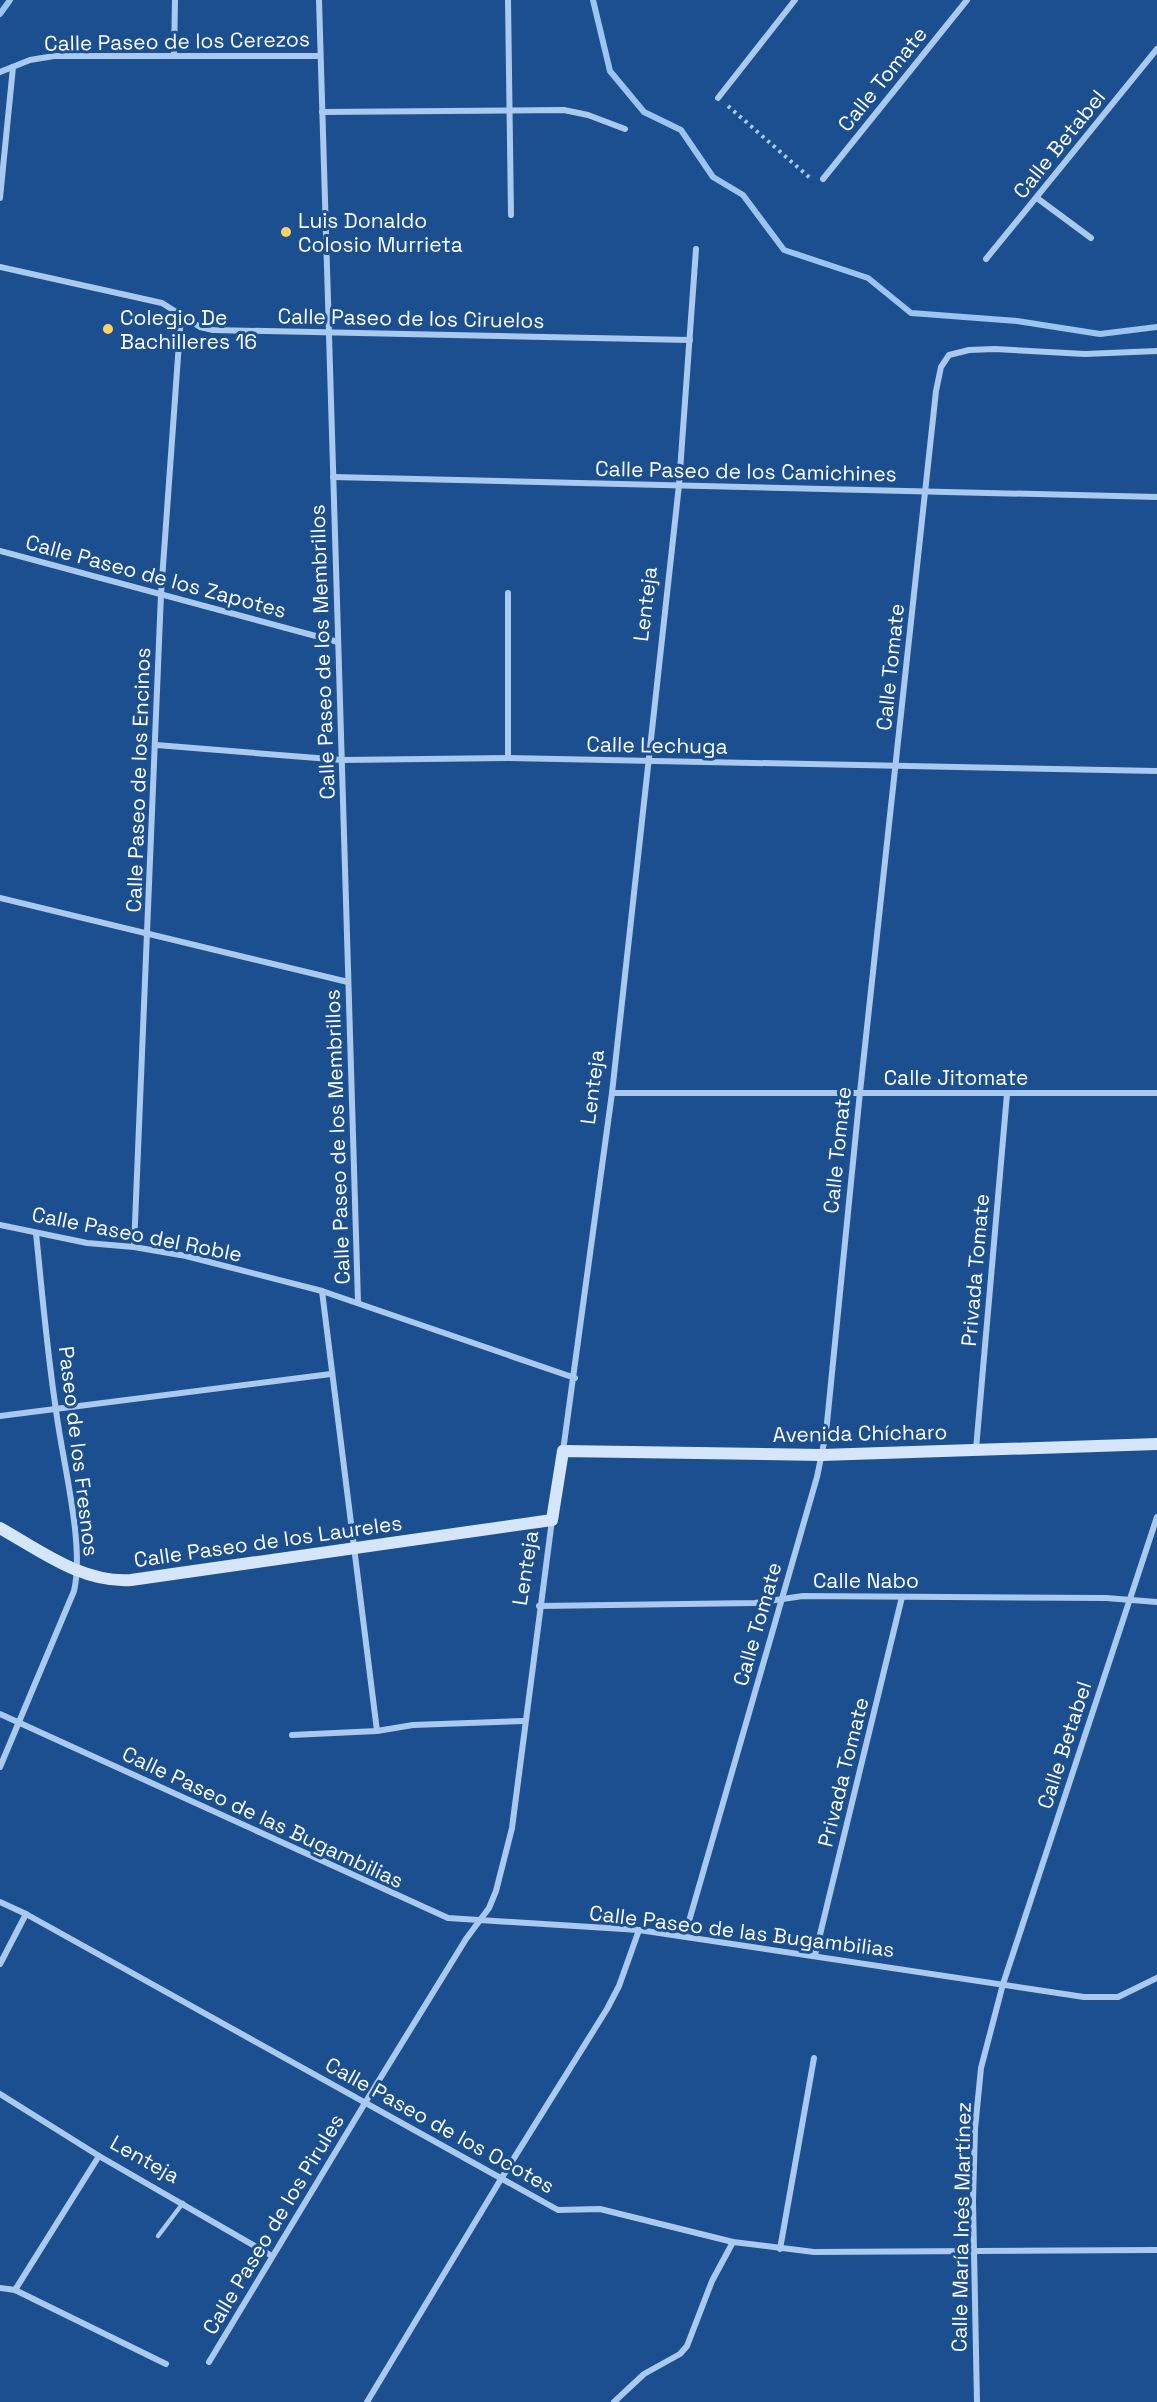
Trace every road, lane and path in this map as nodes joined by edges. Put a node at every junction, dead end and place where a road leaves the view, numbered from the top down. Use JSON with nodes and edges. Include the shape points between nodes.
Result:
{"nodes":[{"id":1,"x":175,"y":0,"type":"edge"},
{"id":2,"x":319,"y":0,"type":"edge"},
{"id":3,"x":508,"y":0,"type":"edge"},
{"id":4,"x":795,"y":0,"type":"edge"},
{"id":5,"x":968,"y":0,"type":"edge"},
{"id":6,"x":1157,"y":49,"type":"edge"},
{"id":7,"x":174,"y":56,"type":"junction"},
{"id":8,"x":320,"y":56,"type":"junction"},
{"id":9,"x":13,"y":66,"type":"junction"},
{"id":10,"x":0,"y":72,"type":"edge"},
{"id":11,"x":718,"y":98,"type":"joint"},
{"id":12,"x":510,"y":109,"type":"junction"},
{"id":13,"x":322,"y":112,"type":"junction"},
{"id":14,"x":625,"y":129,"type":"dead end"},
{"id":15,"x":823,"y":179,"type":"joint"},
{"id":16,"x":0,"y":198,"type":"edge"},
{"id":17,"x":1037,"y":198,"type":"junction"},
{"id":18,"x":512,"y":215,"type":"dead end"},
{"id":19,"x":1091,"y":238,"type":"dead end"},
{"id":20,"x":696,"y":249,"type":"dead end"},
{"id":21,"x":986,"y":259,"type":"dead end"},
{"id":22,"x":0,"y":267,"type":"edge"},
{"id":23,"x":182,"y":315,"type":"junction"},
{"id":24,"x":329,"y":333,"type":"junction"},
{"id":25,"x":690,"y":340,"type":"junction"},
{"id":26,"x":1157,"y":351,"type":"edge"},
{"id":27,"x":333,"y":477,"type":"junction"},
{"id":28,"x":679,"y":485,"type":"junction"},
{"id":29,"x":925,"y":491,"type":"junction"},
{"id":30,"x":1157,"y":497,"type":"edge"},
{"id":31,"x":0,"y":551,"type":"edge"},
{"id":32,"x":508,"y":593,"type":"dead end"},
{"id":33,"x":161,"y":594,"type":"junction"},
{"id":34,"x":338,"y":642,"type":"junction"},
{"id":35,"x":156,"y":745,"type":"junction"},
{"id":36,"x":508,"y":758,"type":"junction"},
{"id":37,"x":342,"y":760,"type":"junction"},
{"id":38,"x":647,"y":761,"type":"junction"},
{"id":39,"x":896,"y":765,"type":"junction"},
{"id":40,"x":1157,"y":771,"type":"edge"},
{"id":41,"x":0,"y":898,"type":"edge"},
{"id":42,"x":148,"y":935,"type":"junction"},
{"id":43,"x":348,"y":982,"type":"junction"},
{"id":44,"x":860,"y":1092,"type":"junction"},
{"id":45,"x":1157,"y":1093,"type":"edge"},
{"id":46,"x":612,"y":1094,"type":"junction"},
{"id":47,"x":1007,"y":1094,"type":"junction"},
{"id":48,"x":0,"y":1225,"type":"edge"},
{"id":49,"x":36,"y":1233,"type":"junction"},
{"id":50,"x":134,"y":1247,"type":"junction"},
{"id":51,"x":322,"y":1291,"type":"junction"},
{"id":52,"x":358,"y":1302,"type":"junction"},
{"id":53,"x":331,"y":1374,"type":"junction"},
{"id":54,"x":575,"y":1378,"type":"junction"},
{"id":55,"x":55,"y":1409,"type":"junction"},
{"id":56,"x":0,"y":1416,"type":"edge"},
{"id":57,"x":1157,"y":1444,"type":"edge"},
{"id":58,"x":976,"y":1449,"type":"junction"},
{"id":59,"x":563,"y":1451,"type":"junction"},
{"id":60,"x":822,"y":1455,"type":"junction"},
{"id":61,"x":1157,"y":1517,"type":"edge"},
{"id":62,"x":552,"y":1520,"type":"junction"},
{"id":63,"x":0,"y":1528,"type":"edge"},
{"id":64,"x":356,"y":1550,"type":"junction"},
{"id":65,"x":77,"y":1572,"type":"junction"},
{"id":66,"x":902,"y":1597,"type":"junction"},
{"id":67,"x":781,"y":1599,"type":"junction"},
{"id":68,"x":1128,"y":1599,"type":"junction"},
{"id":69,"x":1157,"y":1602,"type":"edge"},
{"id":70,"x":539,"y":1606,"type":"junction"},
{"id":71,"x":0,"y":1714,"type":"edge"},
{"id":72,"x":524,"y":1721,"type":"junction"},
{"id":73,"x":20,"y":1723,"type":"junction"},
{"id":74,"x":377,"y":1731,"type":"junction"},
{"id":75,"x":292,"y":1735,"type":"dead end"},
{"id":76,"x":0,"y":1767,"type":"edge"},
{"id":77,"x":0,"y":1902,"type":"edge"},
{"id":78,"x":26,"y":1914,"type":"junction"},
{"id":79,"x":480,"y":1921,"type":"junction"},
{"id":80,"x":639,"y":1930,"type":"junction"},
{"id":81,"x":685,"y":1935,"type":"junction"},
{"id":82,"x":815,"y":1955,"type":"junction"},
{"id":83,"x":0,"y":1964,"type":"edge"},
{"id":84,"x":1157,"y":1978,"type":"edge"},
{"id":85,"x":1003,"y":1984,"type":"junction"},
{"id":86,"x":814,"y":2058,"type":"dead end"},
{"id":87,"x":0,"y":2094,"type":"edge"},
{"id":88,"x":365,"y":2103,"type":"junction"},
{"id":89,"x":99,"y":2156,"type":"junction"},
{"id":90,"x":501,"y":2179,"type":"junction"},
{"id":91,"x":183,"y":2203,"type":"junction"},
{"id":92,"x":158,"y":2236,"type":"dead end"},
{"id":93,"x":733,"y":2242,"type":"junction"},
{"id":94,"x":780,"y":2249,"type":"junction"},
{"id":95,"x":1157,"y":2250,"type":"edge"},
{"id":96,"x":974,"y":2253,"type":"junction"},
{"id":97,"x":272,"y":2256,"type":"junction"},
{"id":98,"x":0,"y":2288,"type":"edge"},
{"id":99,"x":15,"y":2290,"type":"junction"},
{"id":100,"x":209,"y":2362,"type":"dead end"},
{"id":101,"x":166,"y":2364,"type":"dead end"},
{"id":102,"x":367,"y":2402,"type":"edge"},
{"id":103,"x":614,"y":2402,"type":"edge"},
{"id":104,"x":977,"y":2402,"type":"edge"}],
"edges":[{"from":1,"to":7,"type":"street"},
{"from":2,"to":8,"type":"street","name":"Calle Paseo de los Membrillos"},
{"from":3,"to":12,"type":"street"},
{"from":4,"to":11,"type":"street"},
{"from":5,"to":15,"type":"street","name":"Calle Tomate"},
{"from":6,"to":17,"type":"street","name":"Calle Betabel"},
{"from":7,"to":8,"type":"street","name":"Calle Paseo de los Cerezos"},
{"from":7,"to":9,"type":"street","name":"Calle Paseo de los Cerezos","via":[[54,56]]},
{"from":8,"to":13,"type":"street","name":"Calle Paseo de los Membrillos"},
{"from":9,"to":10,"type":"street","name":"Calle Paseo de los Cerezos"},
{"from":9,"to":16,"type":"street"},
{"from":11,"to":15,"type":"path","via":[[810,179]]},
{"from":12,"to":13,"type":"street"},
{"from":12,"to":14,"type":"street","via":[[577,112]]},
{"from":12,"to":18,"type":"street"},
{"from":13,"to":24,"type":"street","name":"Calle Paseo de los Membrillos"},
{"from":17,"to":19,"type":"street"},
{"from":17,"to":21,"type":"street","name":"Calle Betabel"},
{"from":20,"to":25,"type":"street","name":"Lenteja"},
{"from":22,"to":23,"type":"street","name":"Calle Paseo de los Ciruelos","via":[[162,303]]},
{"from":23,"to":24,"type":"street","name":"Calle Paseo de los Ciruelos","via":[[213,330]]},
{"from":23,"to":33,"type":"street","name":"Calle Paseo de los Encinos"},
{"from":24,"to":25,"type":"street","name":"Calle Paseo de los Ciruelos"},
{"from":24,"to":27,"type":"street","name":"Calle Paseo de los Membrillos"},
{"from":25,"to":28,"type":"street","name":"Lenteja"},
{"from":26,"to":29,"type":"street","name":"Calle Tomate","via":[[1085,354],[987,349],[949,355],[941,367],[936,391]]},
{"from":27,"to":28,"type":"street","name":"Calle Paseo de los Camichines"},
{"from":27,"to":34,"type":"street","name":"Calle Paseo de los Membrillos"},
{"from":28,"to":29,"type":"street","name":"Calle Paseo de los Camichines"},
{"from":28,"to":38,"type":"street","name":"Lenteja"},
{"from":29,"to":30,"type":"street","name":"Calle Paseo de los Camichines"},
{"from":29,"to":39,"type":"street","name":"Calle Tomate"},
{"from":31,"to":33,"type":"street","name":"Calle Paseo de los Zapotes"},
{"from":32,"to":36,"type":"street"},
{"from":33,"to":34,"type":"street","name":"Calle Paseo de los Zapotes"},
{"from":33,"to":35,"type":"street","name":"Calle Paseo de los Encinos"},
{"from":34,"to":37,"type":"street","name":"Calle Paseo de los Membrillos"},
{"from":35,"to":37,"type":"street","name":"Calle Lechuga"},
{"from":35,"to":42,"type":"street","name":"Calle Paseo de los Encinos"},
{"from":36,"to":37,"type":"street","name":"Calle Lechuga"},
{"from":36,"to":38,"type":"street","name":"Calle Lechuga"},
{"from":37,"to":43,"type":"street","name":"Calle Paseo de los Membrillos"},
{"from":38,"to":39,"type":"street","name":"Calle Lechuga"},
{"from":38,"to":46,"type":"street","name":"Lenteja"},
{"from":39,"to":40,"type":"street","name":"Calle Lechuga"},
{"from":39,"to":44,"type":"street","name":"Calle Tomate"},
{"from":41,"to":42,"type":"street"},
{"from":42,"to":43,"type":"street"},
{"from":42,"to":50,"type":"street","name":"Calle Paseo de los Encinos"},
{"from":43,"to":52,"type":"street","name":"Calle Paseo de los Membrillos"},
{"from":44,"to":46,"type":"street","name":"Calle Jitomate"},
{"from":44,"to":47,"type":"street","name":"Calle Jitomate"},
{"from":44,"to":60,"type":"street","name":"Calle Tomate"},
{"from":45,"to":47,"type":"street","name":"Calle Jitomate"},
{"from":46,"to":54,"type":"street","name":"Lenteja"},
{"from":47,"to":58,"type":"street","name":"Privada Tomate"},
{"from":48,"to":49,"type":"street","name":"Calle Paseo del Roble"},
{"from":49,"to":50,"type":"street","name":"Calle Paseo del Roble"},
{"from":49,"to":55,"type":"street","name":"Paseo de los Fresnos"},
{"from":50,"to":51,"type":"street","name":"Calle Paseo del Roble","via":[[186,1256]]},
{"from":51,"to":52,"type":"street","name":"Calle Paseo del Roble"},
{"from":51,"to":53,"type":"street","name":"Calle Paseo de los Membrillos"},
{"from":52,"to":54,"type":"street","name":"Calle Paseo del Roble"},
{"from":53,"to":55,"type":"street"},
{"from":53,"to":64,"type":"street","name":"Calle Paseo de los Membrillos"},
{"from":54,"to":59,"type":"street","name":"Lenteja"},
{"from":55,"to":56,"type":"street"},
{"from":55,"to":65,"type":"street","name":"Paseo de los Fresnos"},
{"from":57,"to":58,"type":"street","name":"Avenida Chícharo"},
{"from":58,"to":60,"type":"street","name":"Avenida Chícharo"},
{"from":59,"to":60,"type":"street","name":"Avenida Chícharo"},
{"from":59,"to":62,"type":"street","name":"Lenteja"},
{"from":60,"to":67,"type":"street","name":"Calle Tomate"},
{"from":61,"to":68,"type":"street","name":"Calle Betabel"},
{"from":62,"to":64,"type":"street","name":"Calle Paseo de los Laureles"},
{"from":62,"to":70,"type":"street","name":"Lenteja"},
{"from":63,"to":65,"type":"street","name":"Calle Paseo de los Laureles"},
{"from":64,"to":65,"type":"street","name":"Calle Paseo de los Laureles","via":[[131,1580],[102,1580]]},
{"from":64,"to":74,"type":"street","name":"Calle Paseo de los Membrillos"},
{"from":65,"to":73,"type":"street","name":"Paseo de los Fresnos","via":[[74,1591]]},
{"from":66,"to":67,"type":"street","name":"Calle Nabo"},
{"from":66,"to":68,"type":"street","name":"Calle Nabo"},
{"from":66,"to":82,"type":"street","name":"Privada Tomate"},
{"from":67,"to":70,"type":"street","name":"Calle Nabo","via":[[755,1603]]},
{"from":67,"to":81,"type":"street","name":"Calle Tomate"},
{"from":68,"to":69,"type":"street","name":"Calle Nabo"},
{"from":68,"to":85,"type":"street","name":"Calle Betabel"},
{"from":70,"to":72,"type":"street","name":"Lenteja"},
{"from":71,"to":73,"type":"street","name":"Calle Paseo de las Bugambilias"},
{"from":72,"to":74,"type":"street","via":[[413,1725]]},
{"from":72,"to":79,"type":"street","name":"Lenteja","via":[[512,1828],[496,1891]]},
{"from":73,"to":76,"type":"street","name":"Paseo de los Fresnos"},
{"from":73,"to":79,"type":"street","name":"Calle Paseo de las Bugambilias","via":[[436,1915]]},
{"from":74,"to":75,"type":"street"},
{"from":77,"to":78,"type":"street","name":"Calle Paseo de los Ocotes"},
{"from":78,"to":83,"type":"street"},
{"from":78,"to":88,"type":"street","name":"Calle Paseo de los Ocotes"},
{"from":79,"to":80,"type":"street","name":"Calle Paseo de las Bugambilias"},
{"from":79,"to":88,"type":"street","name":"Calle Paseo de los Pirules","via":[[465,1939]]},
{"from":80,"to":81,"type":"street","name":"Calle Paseo de las Bugambilias"},
{"from":80,"to":90,"type":"street","via":[[607,2009]]},
{"from":81,"to":82,"type":"street","name":"Calle Paseo de las Bugambilias"},
{"from":82,"to":85,"type":"street","name":"Calle Paseo de las Bugambilias"},
{"from":84,"to":85,"type":"street","name":"Calle Paseo de las Bugambilias","via":[[1126,1995],[1109,1999]]},
{"from":85,"to":96,"type":"street","name":"Calle María Inés Martínez","via":[[981,2068],[975,2129]]},
{"from":86,"to":94,"type":"street"},
{"from":87,"to":89,"type":"street","name":"Lenteja"},
{"from":88,"to":90,"type":"street","name":"Calle Paseo de los Ocotes"},
{"from":88,"to":97,"type":"street","name":"Calle Paseo de los Pirules"},
{"from":89,"to":91,"type":"street","name":"Lenteja"},
{"from":89,"to":99,"type":"street"},
{"from":90,"to":93,"type":"street","name":"Calle Paseo de los Ocotes","via":[[558,2210],[600,2209]]},
{"from":90,"to":102,"type":"street"},
{"from":91,"to":92,"type":"lane"},
{"from":91,"to":97,"type":"street","name":"Lenteja"},
{"from":93,"to":94,"type":"street","name":"Calle Paseo de los Ocotes"},
{"from":93,"to":103,"type":"street","via":[[687,2346],[644,2374]]},
{"from":94,"to":96,"type":"street","name":"Calle Paseo de los Ocotes"},
{"from":95,"to":96,"type":"street","name":"Calle Paseo de los Ocotes"},
{"from":96,"to":104,"type":"street","name":"Calle María Inés Martínez"},
{"from":97,"to":100,"type":"street","name":"Calle Paseo de los Pirules"},
{"from":98,"to":99,"type":"street"},
{"from":99,"to":101,"type":"street"}]}
